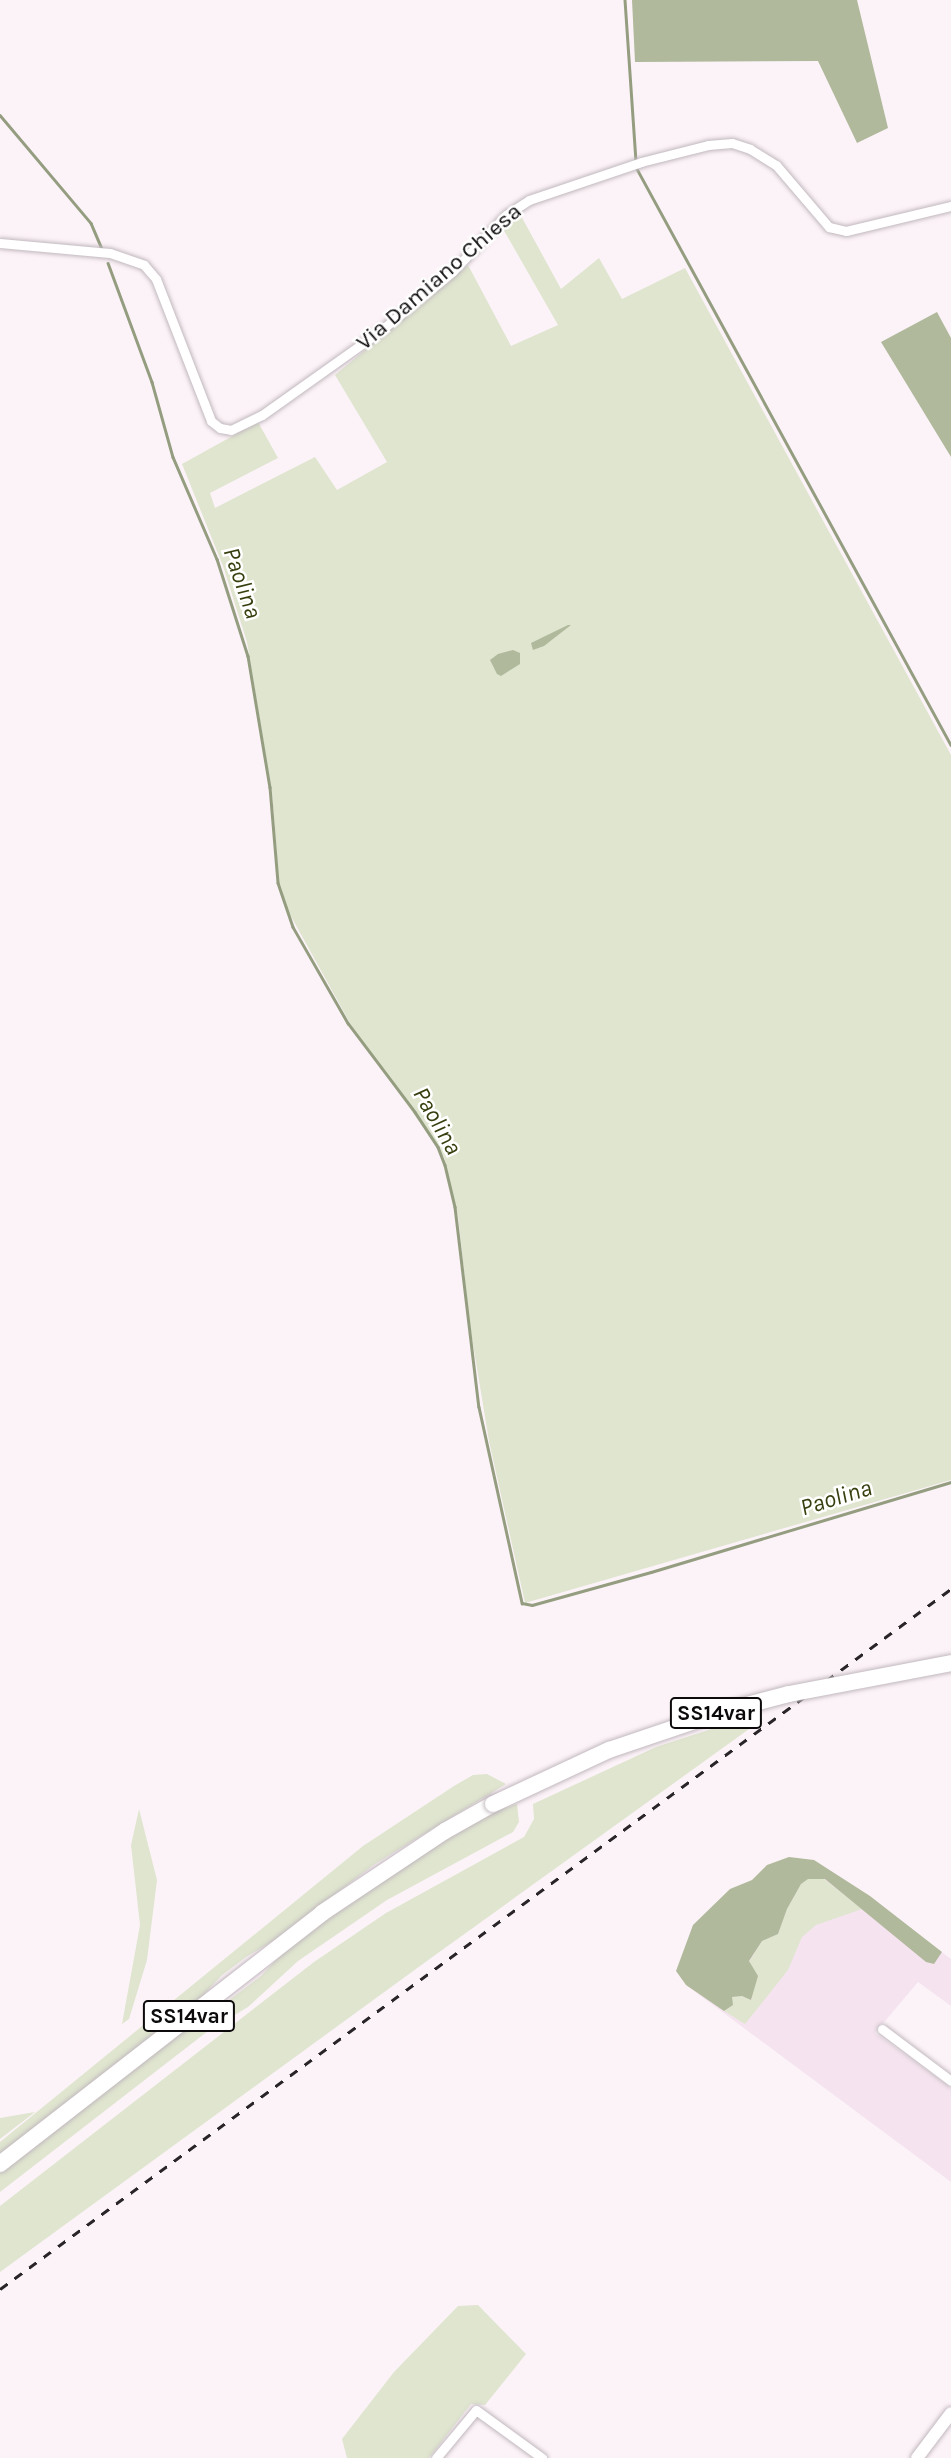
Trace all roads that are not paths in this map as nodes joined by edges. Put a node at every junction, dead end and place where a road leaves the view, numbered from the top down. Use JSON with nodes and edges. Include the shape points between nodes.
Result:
{"nodes":[{"id":1,"x":951,"y":206,"type":"edge"},
{"id":2,"x":0,"y":243,"type":"edge"},
{"id":3,"x":951,"y":1663,"type":"edge"},
{"id":4,"x":882,"y":2029,"type":"dead end"},
{"id":5,"x":951,"y":2081,"type":"edge"},
{"id":6,"x":0,"y":2164,"type":"edge"},
{"id":7,"x":951,"y":2413,"type":"edge"},
{"id":8,"x":436,"y":2458,"type":"edge"},
{"id":9,"x":542,"y":2458,"type":"edge"},
{"id":10,"x":917,"y":2458,"type":"edge"}],
"edges":[{"from":1,"to":2,"type":"street","name":"Via Damiano Chiesa","via":[[846,231],[829,227],[776,165],[750,149],[732,143],[708,145],[640,162],[529,200],[506,215],[453,271],[379,332],[262,415],[232,430],[211,421],[156,279],[144,265],[110,253]]},
{"from":3,"to":6,"type":"highway","number":"SS14var","bridge":true,"via":[[789,1694],[702,1717],[600,1754],[493,1804],[322,1913]]},
{"from":4,"to":5,"type":"street"},
{"from":7,"to":10,"type":"main road"},
{"from":8,"to":9,"type":"street","via":[[476,2410]]}]}
